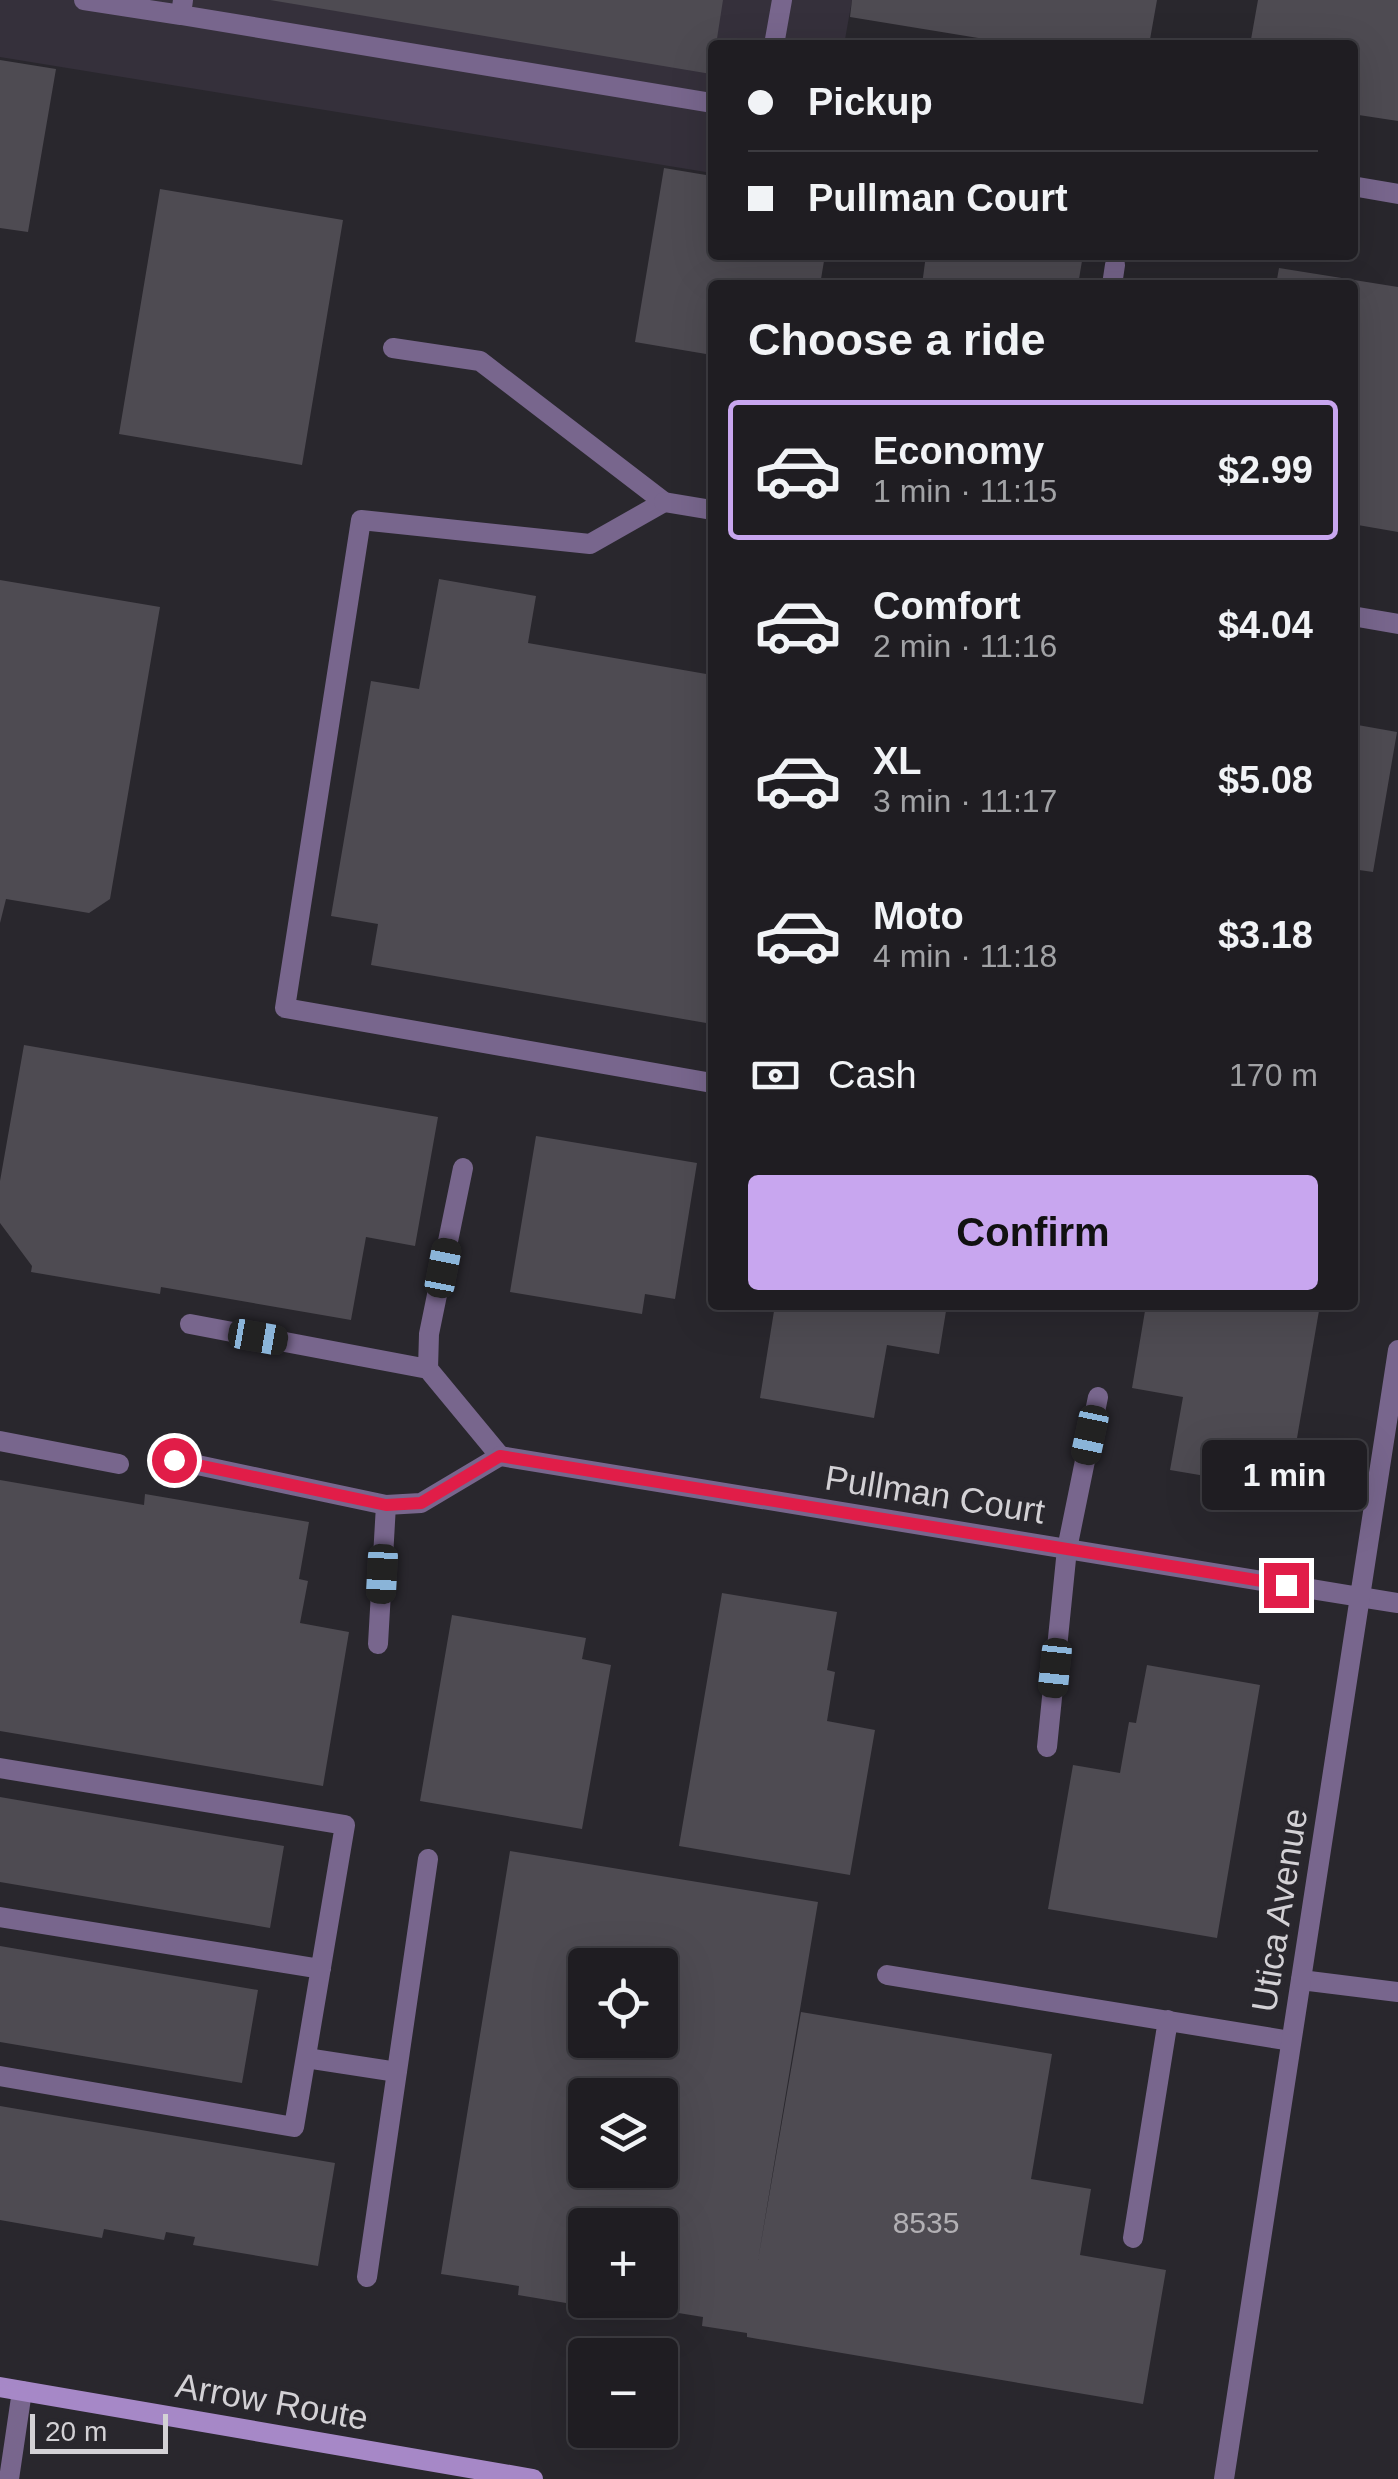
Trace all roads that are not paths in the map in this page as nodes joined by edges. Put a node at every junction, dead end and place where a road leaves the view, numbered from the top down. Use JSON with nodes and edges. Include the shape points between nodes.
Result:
{"nodes":[{"id":1,"x":84,"y":0,"type":"edge"},
{"id":2,"x":782,"y":0,"type":"edge"},
{"id":3,"x":182,"y":8,"type":"edge"},
{"id":4,"x":775,"y":40,"type":"edge"},
{"id":5,"x":708,"y":102,"type":"edge"},
{"id":6,"x":1358,"y":187,"type":"edge"},
{"id":7,"x":1398,"y":194,"type":"edge"},
{"id":8,"x":392,"y":348,"type":"dead end"},
{"id":9,"x":664,"y":502,"type":"junction"},
{"id":10,"x":708,"y":509,"type":"edge"},
{"id":11,"x":1358,"y":617,"type":"edge"},
{"id":12,"x":1398,"y":624,"type":"edge"},
{"id":13,"x":708,"y":1082,"type":"edge"},
{"id":14,"x":464,"y":1168,"type":"dead end"},
{"id":15,"x":190,"y":1324,"type":"dead end"},
{"id":16,"x":1398,"y":1350,"type":"edge"},
{"id":17,"x":428,"y":1369,"type":"junction"},
{"id":18,"x":1098,"y":1397,"type":"dead end"},
{"id":19,"x":0,"y":1441,"type":"edge"},
{"id":20,"x":500,"y":1456,"type":"junction"},
{"id":21,"x":174,"y":1460,"type":"dead end"},
{"id":22,"x":119,"y":1464,"type":"dead end"},
{"id":23,"x":386,"y":1505,"type":"junction"},
{"id":24,"x":1067,"y":1549,"type":"junction"},
{"id":25,"x":1360,"y":1597,"type":"junction"},
{"id":26,"x":1398,"y":1603,"type":"edge"},
{"id":27,"x":378,"y":1644,"type":"dead end"},
{"id":28,"x":1047,"y":1747,"type":"dead end"},
{"id":29,"x":0,"y":1768,"type":"edge"},
{"id":30,"x":428,"y":1859,"type":"dead end"},
{"id":31,"x":0,"y":1917,"type":"edge"},
{"id":32,"x":321,"y":1969,"type":"junction"},
{"id":33,"x":888,"y":1975,"type":"dead end"},
{"id":34,"x":1301,"y":1980,"type":"junction"},
{"id":35,"x":1398,"y":1992,"type":"edge"},
{"id":36,"x":1168,"y":2020,"type":"junction"},
{"id":37,"x":1292,"y":2040,"type":"junction"},
{"id":38,"x":306,"y":2058,"type":"junction"},
{"id":39,"x":397,"y":2072,"type":"junction"},
{"id":40,"x":0,"y":2076,"type":"edge"},
{"id":41,"x":1133,"y":2238,"type":"dead end"},
{"id":42,"x":367,"y":2277,"type":"dead end"},
{"id":43,"x":0,"y":2387,"type":"edge"},
{"id":44,"x":22,"y":2391,"type":"junction"},
{"id":45,"x":9,"y":2479,"type":"edge"},
{"id":46,"x":532,"y":2479,"type":"edge"},
{"id":47,"x":1224,"y":2479,"type":"edge"}],
"edges":[{"from":1,"to":3,"type":"street"},
{"from":2,"to":4,"type":"street"},
{"from":3,"to":5,"type":"street"},
{"from":6,"to":7,"type":"street"},
{"from":8,"to":9,"type":"street","via":[[480,362]]},
{"from":9,"to":10,"type":"street"},
{"from":9,"to":13,"type":"street","via":[[590,544],[361,520],[285,1008]]},
{"from":11,"to":12,"type":"street"},
{"from":14,"to":17,"type":"street","via":[[429,1334]]},
{"from":15,"to":17,"type":"street"},
{"from":16,"to":25,"type":"street","name":"Utica Avenue"},
{"from":17,"to":20,"type":"street"},
{"from":18,"to":24,"type":"street"},
{"from":19,"to":22,"type":"street"},
{"from":20,"to":23,"type":"street","via":[[421,1503]]},
{"from":20,"to":24,"type":"street","name":"Pullman Court"},
{"from":21,"to":23,"type":"street"},
{"from":23,"to":27,"type":"street"},
{"from":24,"to":25,"type":"street","name":"Pullman Court"},
{"from":24,"to":28,"type":"street"},
{"from":25,"to":26,"type":"street","name":"Pullman Court"},
{"from":25,"to":34,"type":"street","name":"Utica Avenue"},
{"from":29,"to":32,"type":"street","via":[[344,1826]]},
{"from":30,"to":39,"type":"street"},
{"from":31,"to":32,"type":"street"},
{"from":32,"to":38,"type":"street"},
{"from":33,"to":36,"type":"street"},
{"from":34,"to":35,"type":"street"},
{"from":34,"to":37,"type":"street","name":"Utica Avenue"},
{"from":36,"to":37,"type":"street"},
{"from":36,"to":41,"type":"street"},
{"from":37,"to":47,"type":"street","name":"Utica Avenue"},
{"from":38,"to":39,"type":"street"},
{"from":38,"to":40,"type":"street","via":[[294,2127]]},
{"from":39,"to":42,"type":"street"},
{"from":43,"to":44,"type":"main road","name":"Arrow Route"},
{"from":44,"to":45,"type":"street"},
{"from":44,"to":46,"type":"main road","name":"Arrow Route"}]}
